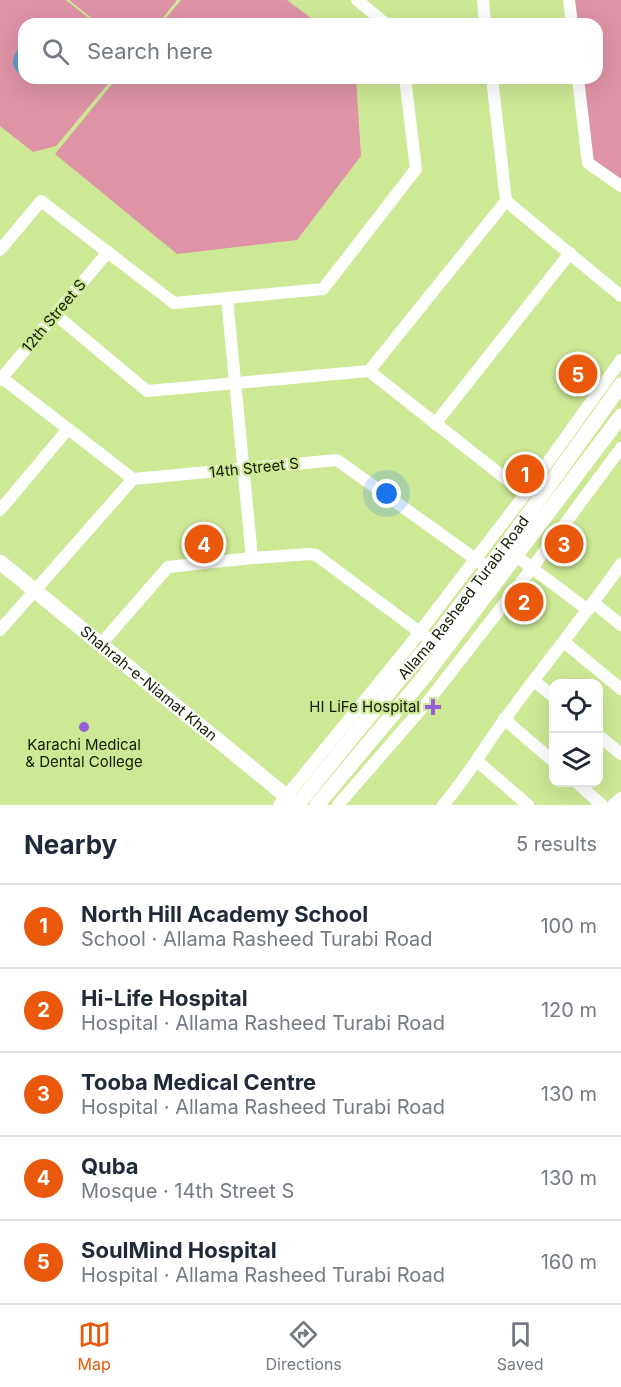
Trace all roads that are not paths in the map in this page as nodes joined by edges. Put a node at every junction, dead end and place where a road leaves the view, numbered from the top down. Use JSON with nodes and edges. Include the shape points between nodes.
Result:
{"nodes":[{"id":1,"x":357,"y":0,"type":"edge"},
{"id":2,"x":483,"y":0,"type":"edge"},
{"id":3,"x":569,"y":0,"type":"edge"},
{"id":4,"x":379,"y":18,"type":"edge"},
{"id":5,"x":484,"y":18,"type":"edge"},
{"id":6,"x":571,"y":18,"type":"edge"},
{"id":7,"x":406,"y":84,"type":"edge"},
{"id":8,"x":493,"y":84,"type":"edge"},
{"id":9,"x":579,"y":84,"type":"edge"},
{"id":10,"x":621,"y":186,"type":"edge"},
{"id":11,"x":506,"y":201,"type":"junction"},
{"id":12,"x":0,"y":250,"type":"edge"},
{"id":13,"x":108,"y":252,"type":"junction"},
{"id":14,"x":570,"y":254,"type":"junction"},
{"id":15,"x":621,"y":296,"type":"edge"},
{"id":16,"x":227,"y":298,"type":"junction"},
{"id":17,"x":56,"y":315,"type":"junction"},
{"id":18,"x":621,"y":360,"type":"edge"},
{"id":19,"x":369,"y":371,"type":"junction"},
{"id":20,"x":1,"y":379,"type":"edge"},
{"id":21,"x":235,"y":383,"type":"junction"},
{"id":22,"x":621,"y":384,"type":"edge"},
{"id":23,"x":621,"y":416,"type":"edge"},
{"id":24,"x":435,"y":424,"type":"junction"},
{"id":25,"x":68,"y":429,"type":"junction"},
{"id":26,"x":621,"y":448,"type":"edge"},
{"id":27,"x":244,"y":469,"type":"junction"},
{"id":28,"x":133,"y":480,"type":"junction"},
{"id":29,"x":525,"y":494,"type":"junction"},
{"id":30,"x":0,"y":510,"type":"edge"},
{"id":31,"x":516,"y":556,"type":"junction"},
{"id":32,"x":252,"y":558,"type":"junction"},
{"id":33,"x":0,"y":562,"type":"edge"},
{"id":34,"x":482,"y":563,"type":"junction"},
{"id":35,"x":621,"y":564,"type":"edge"},
{"id":36,"x":532,"y":568,"type":"junction"},
{"id":37,"x":34,"y":590,"type":"junction"},
{"id":38,"x":591,"y":607,"type":"junction"},
{"id":39,"x":621,"y":625,"type":"edge"},
{"id":40,"x":0,"y":630,"type":"edge"},
{"id":41,"x":426,"y":637,"type":"junction"},
{"id":42,"x":564,"y":642,"type":"junction"},
{"id":43,"x":100,"y":644,"type":"junction"},
{"id":44,"x":534,"y":681,"type":"junction"},
{"id":45,"x":621,"y":689,"type":"edge"},
{"id":46,"x":549,"y":693,"type":"edge"},
{"id":47,"x":504,"y":719,"type":"junction"},
{"id":48,"x":603,"y":739,"type":"edge"},
{"id":49,"x":621,"y":754,"type":"edge"},
{"id":50,"x":549,"y":758,"type":"edge"},
{"id":51,"x":477,"y":761,"type":"junction"},
{"id":52,"x":581,"y":787,"type":"edge"},
{"id":53,"x":621,"y":798,"type":"edge"},
{"id":54,"x":290,"y":803,"type":"edge"},
{"id":55,"x":317,"y":805,"type":"edge"},
{"id":56,"x":338,"y":805,"type":"edge"},
{"id":57,"x":443,"y":805,"type":"edge"},
{"id":58,"x":528,"y":805,"type":"edge"},
{"id":59,"x":602,"y":805,"type":"edge"},
{"id":60,"x":613,"y":805,"type":"edge"}],
"edges":[{"from":1,"to":4,"type":"street"},
{"from":2,"to":5,"type":"street"},
{"from":3,"to":6,"type":"street"},
{"from":7,"to":16,"type":"street","via":[[416,169],[323,289]]},
{"from":8,"to":11,"type":"street"},
{"from":9,"to":10,"type":"street","via":[[588,163]]},
{"from":11,"to":14,"type":"street"},
{"from":11,"to":19,"type":"street"},
{"from":12,"to":13,"type":"street","via":[[41,201]]},
{"from":13,"to":16,"type":"street","via":[[174,303]]},
{"from":13,"to":17,"type":"street","name":"12th Street S"},
{"from":14,"to":15,"type":"street"},
{"from":14,"to":24,"type":"street"},
{"from":16,"to":21,"type":"street"},
{"from":17,"to":20,"type":"street","name":"12th Street S"},
{"from":17,"to":21,"type":"street","via":[[147,391]]},
{"from":18,"to":29,"type":"street"},
{"from":19,"to":21,"type":"street"},
{"from":19,"to":24,"type":"street"},
{"from":20,"to":25,"type":"street"},
{"from":21,"to":27,"type":"street"},
{"from":22,"to":34,"type":"main road","name":"Allama Rasheed Turabi Road"},
{"from":23,"to":31,"type":"main road","name":"Allama Rasheed Turabi Road"},
{"from":24,"to":29,"type":"street"},
{"from":25,"to":28,"type":"street"},
{"from":25,"to":30,"type":"street"},
{"from":26,"to":36,"type":"street"},
{"from":27,"to":28,"type":"street","name":"14th Street S"},
{"from":27,"to":32,"type":"street"},
{"from":27,"to":34,"type":"street","name":"14th Street S","via":[[337,460]]},
{"from":28,"to":37,"type":"street"},
{"from":29,"to":34,"type":"street"},
{"from":31,"to":36,"type":"street"},
{"from":31,"to":55,"type":"main road","name":"Allama Rasheed Turabi Road","via":[[424,676]]},
{"from":32,"to":41,"type":"street","via":[[316,555]]},
{"from":32,"to":43,"type":"street","via":[[168,567]]},
{"from":33,"to":37,"type":"main road","name":"Shahrah-e-Niamat Khan"},
{"from":34,"to":41,"type":"main road","name":"Allama Rasheed Turabi Road"},
{"from":35,"to":38,"type":"street"},
{"from":36,"to":38,"type":"street"},
{"from":36,"to":56,"type":"street","via":[[430,699]]},
{"from":37,"to":40,"type":"street"},
{"from":37,"to":43,"type":"main road","name":"Shahrah-e-Niamat Khan"},
{"from":38,"to":39,"type":"street"},
{"from":38,"to":42,"type":"street"},
{"from":41,"to":54,"type":"main road","name":"Allama Rasheed Turabi Road","via":[[401,677]]},
{"from":42,"to":44,"type":"street"},
{"from":42,"to":45,"type":"street"},
{"from":43,"to":54,"type":"main road","name":"Shahrah-e-Niamat Khan"},
{"from":44,"to":46,"type":"street"},
{"from":44,"to":47,"type":"street"},
{"from":47,"to":50,"type":"street"},
{"from":47,"to":51,"type":"street"},
{"from":48,"to":49,"type":"street"},
{"from":51,"to":57,"type":"street"},
{"from":51,"to":58,"type":"street"},
{"from":52,"to":59,"type":"street"},
{"from":53,"to":60,"type":"street"}]}
